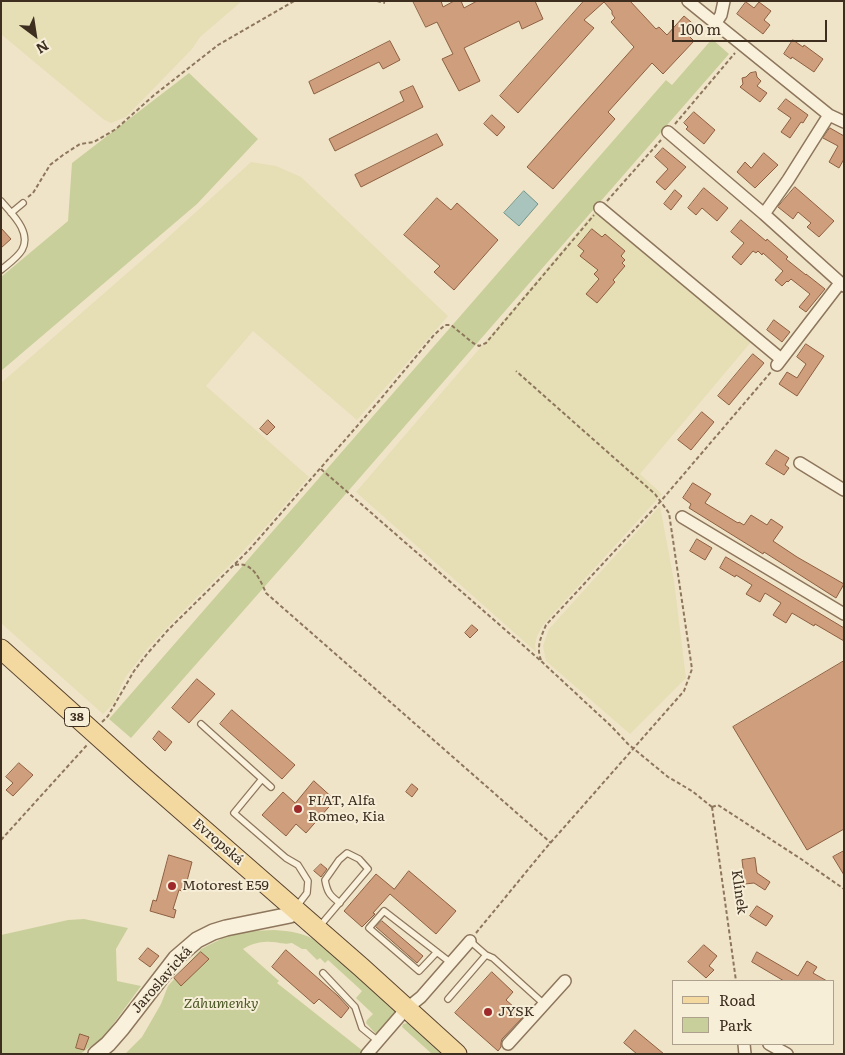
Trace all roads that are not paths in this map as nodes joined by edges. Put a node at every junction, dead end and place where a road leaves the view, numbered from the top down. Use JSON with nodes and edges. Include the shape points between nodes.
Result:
{"nodes":[{"id":1,"x":688,"y":1,"type":"edge"},
{"id":2,"x":724,"y":1,"type":"edge"},
{"id":3,"x":715,"y":24,"type":"junction"},
{"id":4,"x":829,"y":115,"type":"junction"},
{"id":5,"x":844,"y":122,"type":"edge"},
{"id":6,"x":668,"y":132,"type":"road end"},
{"id":7,"x":1,"y":201,"type":"edge"},
{"id":8,"x":23,"y":203,"type":"road end"},
{"id":9,"x":600,"y":208,"type":"road end"},
{"id":10,"x":11,"y":213,"type":"junction"},
{"id":11,"x":764,"y":214,"type":"junction"},
{"id":12,"x":1,"y":270,"type":"edge"},
{"id":13,"x":842,"y":284,"type":"edge"},
{"id":14,"x":800,"y":463,"type":"dead end"},
{"id":15,"x":844,"y":490,"type":"edge"},
{"id":16,"x":682,"y":517,"type":"dead end"},
{"id":17,"x":844,"y":614,"type":"edge"},
{"id":18,"x":1,"y":649,"type":"edge"},
{"id":19,"x":201,"y":724,"type":"dead end"},
{"id":20,"x":262,"y":779,"type":"junction"},
{"id":21,"x":271,"y":787,"type":"dead end"},
{"id":22,"x":340,"y":903,"type":"junction"},
{"id":23,"x":295,"y":908,"type":"junction"},
{"id":24,"x":318,"y":929,"type":"junction"},
{"id":25,"x":470,"y":941,"type":"joint"},
{"id":26,"x":437,"y":952,"type":"junction"},
{"id":27,"x":486,"y":955,"type":"junction"},
{"id":28,"x":451,"y":963,"type":"junction"},
{"id":29,"x":322,"y":973,"type":"dead end"},
{"id":30,"x":565,"y":981,"type":"dead end"},
{"id":31,"x":448,"y":998,"type":"dead end"},
{"id":32,"x":544,"y":1004,"type":"junction"},
{"id":33,"x":406,"y":1009,"type":"junction"},
{"id":34,"x":378,"y":1041,"type":"junction"},
{"id":35,"x":508,"y":1044,"type":"dead end"},
{"id":36,"x":771,"y":1045,"type":"edge"},
{"id":37,"x":96,"y":1054,"type":"edge"},
{"id":38,"x":368,"y":1054,"type":"edge"},
{"id":39,"x":457,"y":1054,"type":"edge"},
{"id":40,"x":787,"y":1054,"type":"edge"}],
"edges":[{"from":1,"to":3,"type":"street"},
{"from":2,"to":3,"type":"street"},
{"from":3,"to":4,"type":"street"},
{"from":4,"to":5,"type":"street"},
{"from":4,"to":11,"type":"street"},
{"from":6,"to":11,"type":"street"},
{"from":7,"to":10,"type":"lane"},
{"from":8,"to":10,"type":"lane"},
{"from":9,"to":13,"type":"street","via":[[779,362]]},
{"from":10,"to":12,"type":"lane","via":[[22,227],[25,242],[18,255]]},
{"from":11,"to":13,"type":"street"},
{"from":14,"to":15,"type":"street"},
{"from":16,"to":17,"type":"street"},
{"from":18,"to":23,"type":"main road","name":"Evropská","number":"38"},
{"from":19,"to":20,"type":"lane"},
{"from":20,"to":21,"type":"lane"},
{"from":20,"to":23,"type":"lane","via":[[234,813],[298,865],[308,881],[307,893]]},
{"from":22,"to":22,"type":"lane","via":[[368,869],[347,853],[325,880],[327,890]]},
{"from":22,"to":24,"type":"lane"},
{"from":23,"to":24,"type":"main road","name":"Evropská","number":"38"},
{"from":23,"to":37,"type":"street","name":"Jaroslavická","via":[[290,915],[226,928],[197,940],[176,958],[122,1028]]},
{"from":24,"to":33,"type":"main road","name":"Evropská","number":"38"},
{"from":25,"to":27,"type":"lane"},
{"from":25,"to":28,"type":"street"},
{"from":26,"to":26,"type":"lane","via":[[384,911],[369,928],[419,970]]},
{"from":26,"to":28,"type":"lane"},
{"from":27,"to":31,"type":"lane"},
{"from":27,"to":32,"type":"lane"},
{"from":28,"to":33,"type":"street"},
{"from":29,"to":34,"type":"lane","via":[[355,1006],[362,1028]]},
{"from":30,"to":32,"type":"street"},
{"from":32,"to":35,"type":"street"},
{"from":33,"to":34,"type":"street"},
{"from":33,"to":39,"type":"main road","name":"Evropská","number":"38"},
{"from":34,"to":38,"type":"street"},
{"from":36,"to":40,"type":"street"}]}
